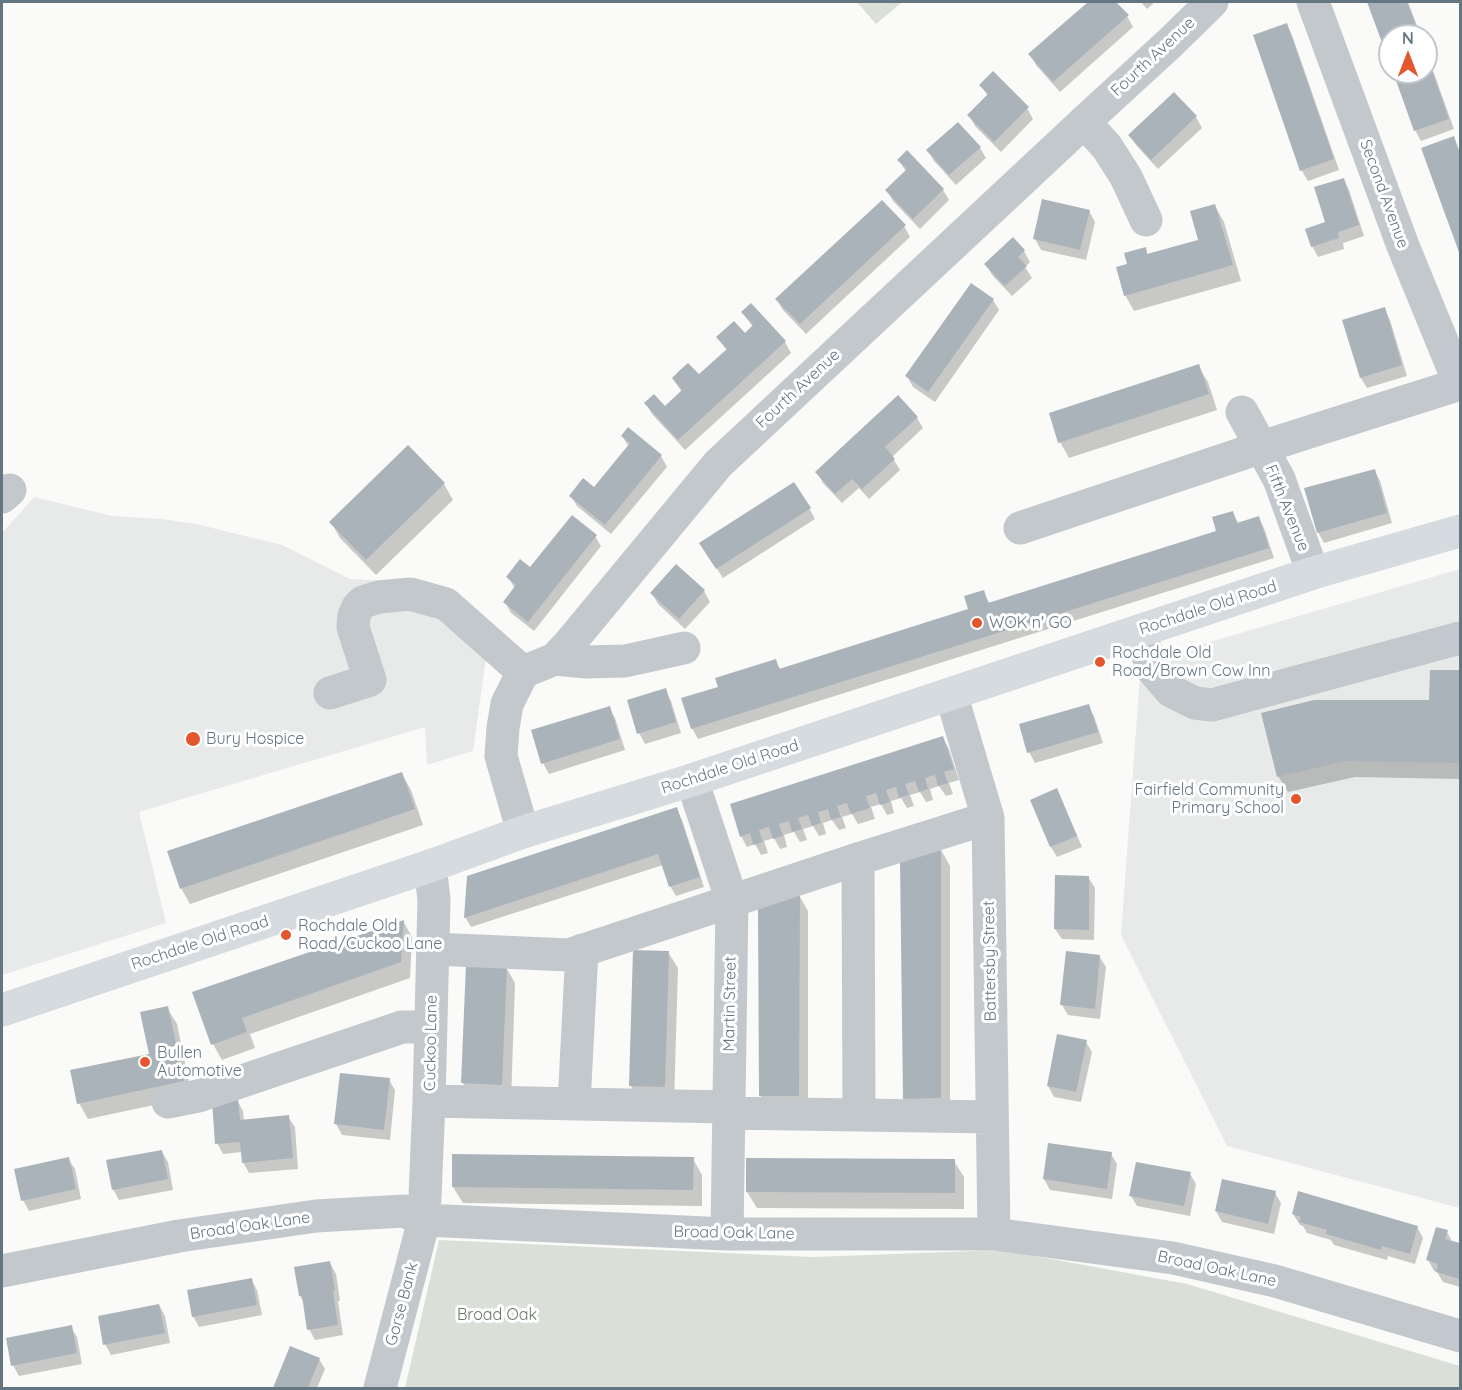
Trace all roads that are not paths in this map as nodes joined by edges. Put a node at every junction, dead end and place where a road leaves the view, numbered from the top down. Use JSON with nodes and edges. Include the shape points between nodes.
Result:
{"nodes":[{"id":1,"x":1212,"y":2,"type":"edge"},
{"id":2,"x":1313,"y":2,"type":"edge"},
{"id":3,"x":1084,"y":122,"type":"junction"},
{"id":4,"x":1146,"y":220,"type":"dead end"},
{"id":5,"x":1460,"y":378,"type":"edge"},
{"id":6,"x":1242,"y":412,"type":"dead end"},
{"id":7,"x":1262,"y":447,"type":"junction"},
{"id":8,"x":1020,"y":528,"type":"dead end"},
{"id":9,"x":1461,"y":531,"type":"edge"},
{"id":10,"x":1313,"y":573,"type":"junction"},
{"id":11,"x":1139,"y":631,"type":"junction"},
{"id":12,"x":1461,"y":638,"type":"edge"},
{"id":13,"x":684,"y":648,"type":"dead end"},
{"id":14,"x":555,"y":659,"type":"junction"},
{"id":15,"x":523,"y":672,"type":"junction"},
{"id":16,"x":330,"y":693,"type":"dead end"},
{"id":17,"x":951,"y":694,"type":"junction"},
{"id":18,"x":692,"y":780,"type":"junction"},
{"id":19,"x":988,"y":818,"type":"junction"},
{"id":20,"x":523,"y":832,"type":"junction"},
{"id":21,"x":858,"y":859,"type":"junction"},
{"id":22,"x":430,"y":866,"type":"junction"},
{"id":23,"x":732,"y":901,"type":"junction"},
{"id":24,"x":433,"y":949,"type":"junction"},
{"id":25,"x":582,"y":950,"type":"junction"},
{"id":26,"x":2,"y":1010,"type":"edge"},
{"id":27,"x":431,"y":1027,"type":"junction"},
{"id":28,"x":429,"y":1101,"type":"junction"},
{"id":29,"x":168,"y":1102,"type":"dead end"},
{"id":30,"x":574,"y":1104,"type":"junction"},
{"id":31,"x":728,"y":1110,"type":"junction"},
{"id":32,"x":859,"y":1115,"type":"junction"},
{"id":33,"x":992,"y":1117,"type":"junction"},
{"id":34,"x":424,"y":1220,"type":"junction"},
{"id":35,"x":727,"y":1234,"type":"junction"},
{"id":36,"x":994,"y":1234,"type":"junction"},
{"id":37,"x":2,"y":1271,"type":"edge"},
{"id":38,"x":1461,"y":1336,"type":"edge"},
{"id":39,"x":380,"y":1389,"type":"edge"}],
"edges":[{"from":1,"to":3,"type":"street","name":"Fourth Avenue"},
{"from":2,"to":5,"type":"street","name":"Second Avenue","via":[[1403,246]]},
{"from":3,"to":4,"type":"street","via":[[1107,147],[1126,177]]},
{"from":3,"to":14,"type":"street","name":"Fourth Avenue","via":[[718,464]]},
{"from":5,"to":7,"type":"street"},
{"from":6,"to":7,"type":"street","name":"Fifth Avenue"},
{"from":7,"to":8,"type":"street"},
{"from":7,"to":10,"type":"street","name":"Fifth Avenue","via":[[1279,478]]},
{"from":9,"to":10,"type":"main road","name":"Rochdale Old Road"},
{"from":10,"to":11,"type":"main road","name":"Rochdale Old Road"},
{"from":11,"to":12,"type":"street","via":[[1153,670],[1171,691],[1195,703],[1212,705]]},
{"from":11,"to":17,"type":"main road","name":"Rochdale Old Road"},
{"from":13,"to":14,"type":"street","via":[[625,661]]},
{"from":14,"to":15,"type":"street","name":"Fourth Avenue"},
{"from":15,"to":16,"type":"street","via":[[446,604],[410,594],[379,597],[363,602],[354,616],[353,627],[370,680]]},
{"from":15,"to":20,"type":"street","via":[[507,704],[501,756]]},
{"from":17,"to":18,"type":"main road","name":"Rochdale Old Road"},
{"from":17,"to":19,"type":"street","name":"Battersby Street"},
{"from":18,"to":20,"type":"main road","name":"Rochdale Old Road"},
{"from":18,"to":23,"type":"street","name":"Martin Street"},
{"from":19,"to":21,"type":"street"},
{"from":19,"to":33,"type":"street","name":"Battersby Street"},
{"from":20,"to":22,"type":"main road","name":"Rochdale Old Road"},
{"from":21,"to":23,"type":"street"},
{"from":21,"to":32,"type":"street"},
{"from":22,"to":24,"type":"street","name":"Cuckoo Lane"},
{"from":22,"to":26,"type":"main road","name":"Rochdale Old Road"},
{"from":23,"to":25,"type":"street"},
{"from":23,"to":31,"type":"street","name":"Martin Street"},
{"from":24,"to":25,"type":"street","via":[[568,955]]},
{"from":24,"to":27,"type":"street","name":"Cuckoo Lane"},
{"from":25,"to":30,"type":"street"},
{"from":27,"to":28,"type":"street","name":"Cuckoo Lane"},
{"from":27,"to":29,"type":"street","via":[[402,1027],[198,1096]]},
{"from":28,"to":30,"type":"street"},
{"from":28,"to":34,"type":"street","name":"Cuckoo Lane"},
{"from":30,"to":31,"type":"street"},
{"from":31,"to":32,"type":"street"},
{"from":31,"to":35,"type":"street","name":"Martin Street"},
{"from":32,"to":33,"type":"street"},
{"from":33,"to":36,"type":"street","name":"Battersby Street"},
{"from":34,"to":35,"type":"street","name":"Broad Oak Lane"},
{"from":34,"to":37,"type":"street","name":"Broad Oak Lane","via":[[404,1211],[316,1216],[179,1236]]},
{"from":34,"to":39,"type":"street","name":"Gorse Bank"},
{"from":35,"to":36,"type":"street","name":"Broad Oak Lane"},
{"from":36,"to":38,"type":"street","name":"Broad Oak Lane","via":[[1173,1258],[1275,1281]]}]}
